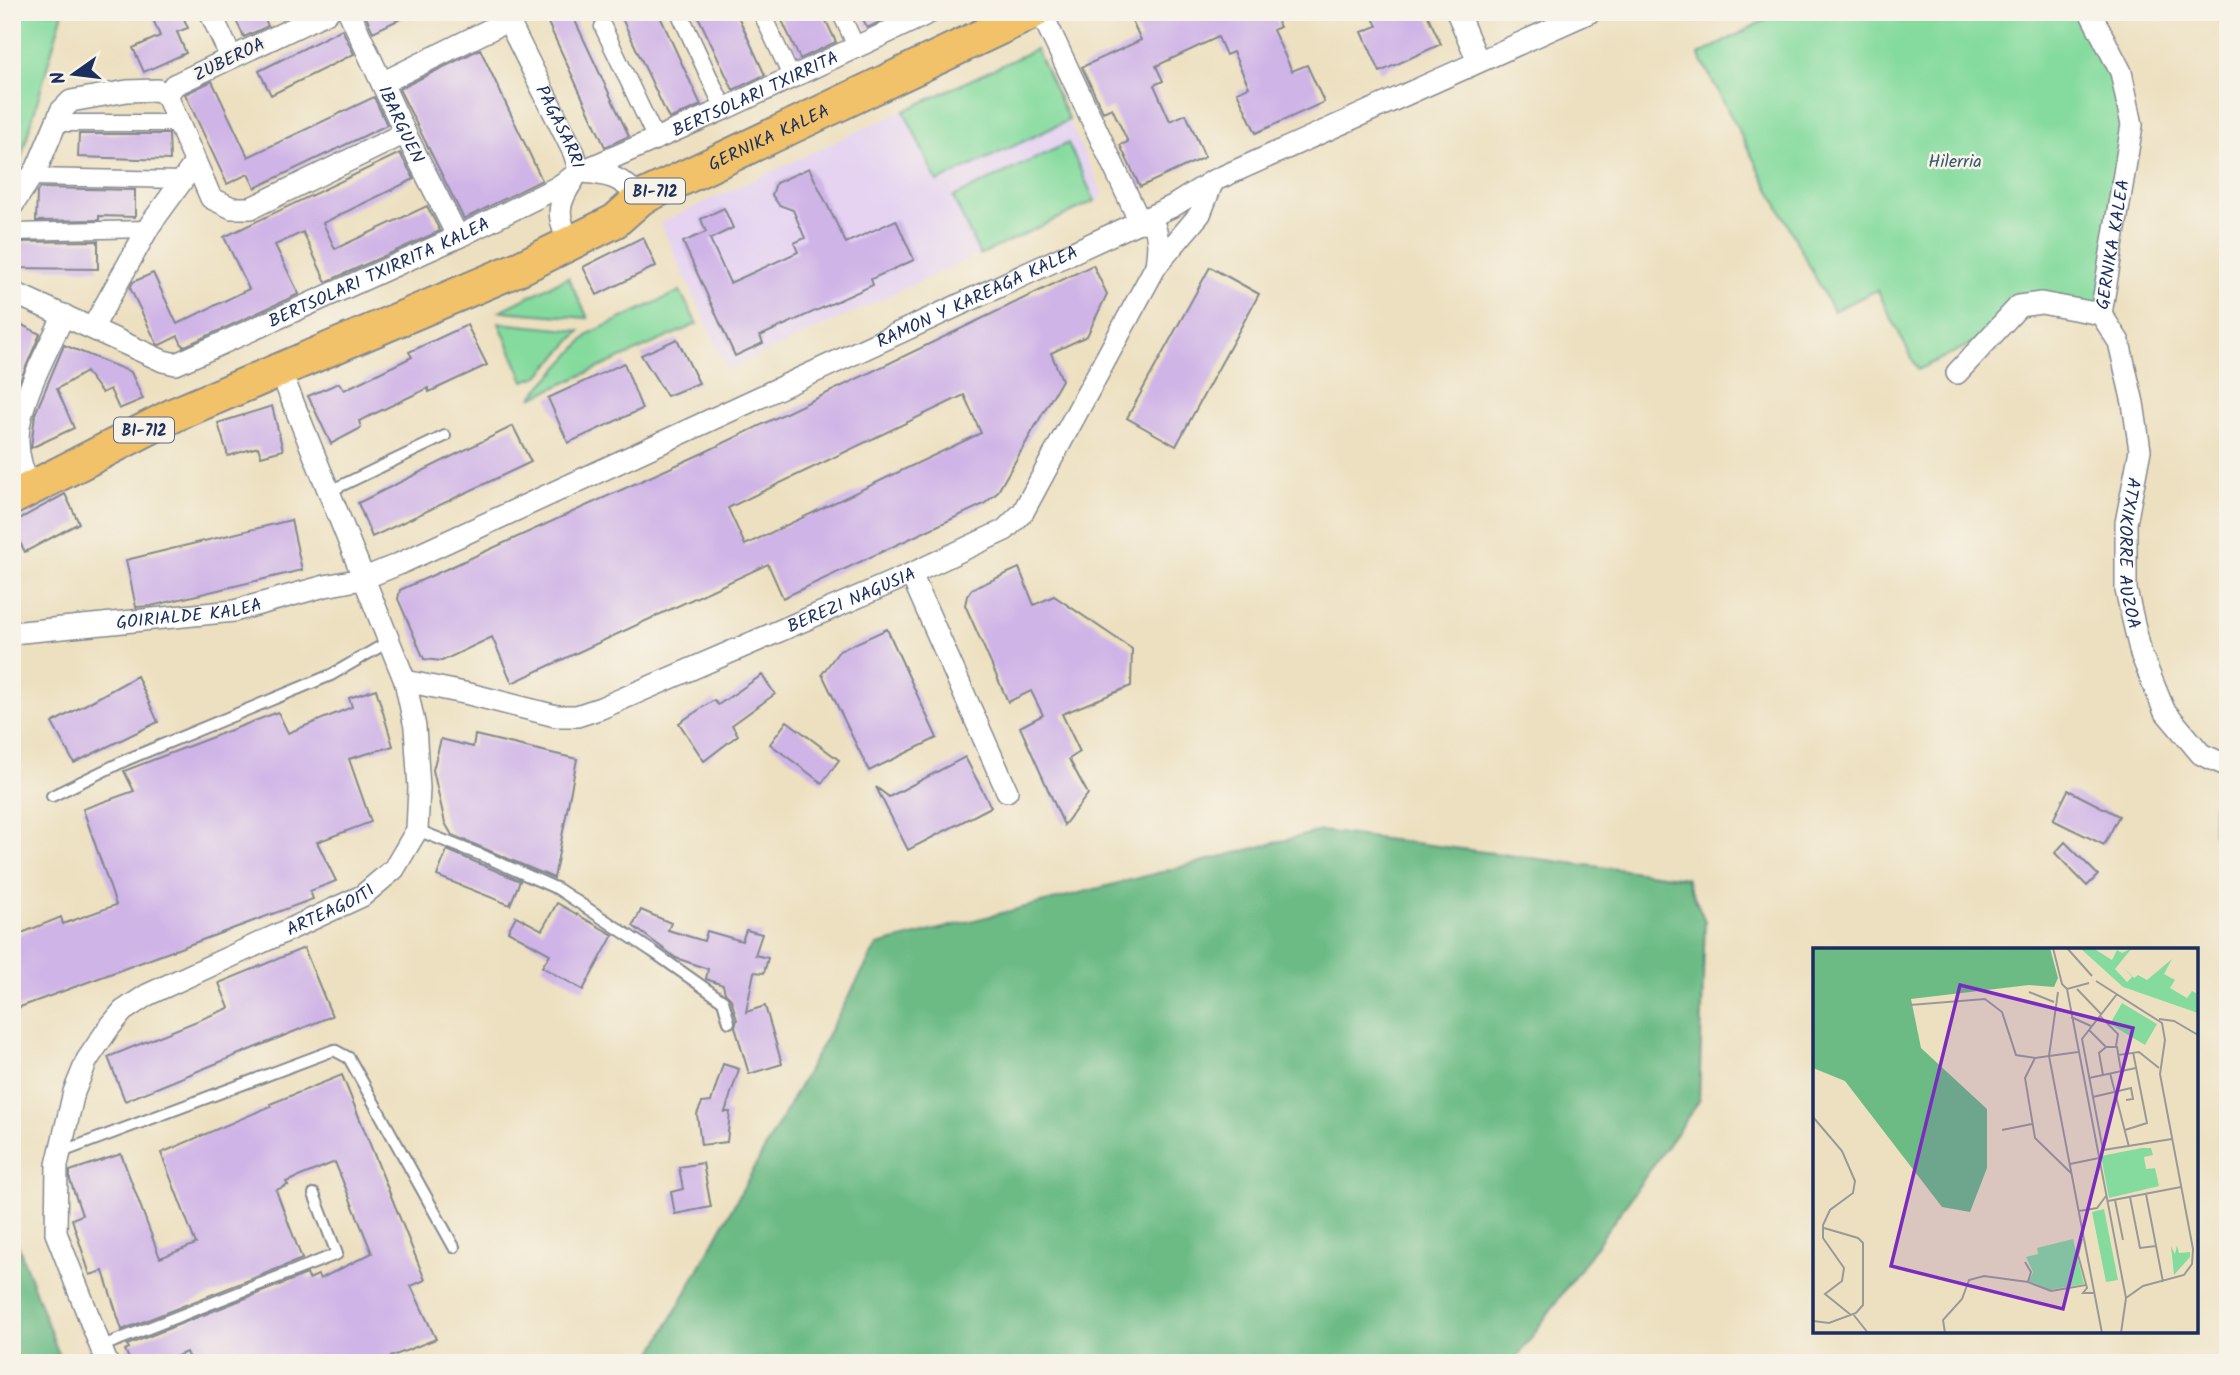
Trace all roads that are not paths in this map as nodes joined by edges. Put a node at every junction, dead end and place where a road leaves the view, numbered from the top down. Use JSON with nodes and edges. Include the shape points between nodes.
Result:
{"nodes":[{"id":1,"x":210,"y":12,"type":"edge"},
{"id":2,"x":328,"y":12,"type":"edge"},
{"id":3,"x":349,"y":12,"type":"edge"},
{"id":4,"x":679,"y":12,"type":"edge"},
{"id":5,"x":761,"y":12,"type":"edge"},
{"id":6,"x":840,"y":12,"type":"edge"},
{"id":7,"x":1033,"y":12,"type":"edge"},
{"id":8,"x":1041,"y":12,"type":"edge"},
{"id":9,"x":1457,"y":12,"type":"edge"},
{"id":10,"x":1590,"y":12,"type":"edge"},
{"id":11,"x":2090,"y":12,"type":"edge"},
{"id":12,"x":926,"y":13,"type":"edge"},
{"id":13,"x":509,"y":15,"type":"edge"},
{"id":14,"x":603,"y":27,"type":"dead end"},
{"id":15,"x":857,"y":48,"type":"junction"},
{"id":16,"x":231,"y":57,"type":"junction"},
{"id":17,"x":1478,"y":61,"type":"junction"},
{"id":18,"x":792,"y":78,"type":"junction"},
{"id":19,"x":382,"y":83,"type":"junction"},
{"id":20,"x":167,"y":96,"type":"junction"},
{"id":21,"x":724,"y":109,"type":"junction"},
{"id":22,"x":56,"y":123,"type":"junction"},
{"id":23,"x":180,"y":126,"type":"junction"},
{"id":24,"x":405,"y":134,"type":"junction"},
{"id":25,"x":656,"y":139,"type":"junction"},
{"id":26,"x":188,"y":171,"type":"junction"},
{"id":27,"x":580,"y":172,"type":"junction"},
{"id":28,"x":31,"y":177,"type":"junction"},
{"id":29,"x":1213,"y":181,"type":"junction"},
{"id":30,"x":641,"y":198,"type":"junction"},
{"id":31,"x":12,"y":206,"type":"edge"},
{"id":32,"x":1173,"y":206,"type":"junction"},
{"id":33,"x":1140,"y":222,"type":"junction"},
{"id":34,"x":148,"y":229,"type":"junction"},
{"id":35,"x":12,"y":232,"type":"edge"},
{"id":36,"x":1181,"y":234,"type":"junction"},
{"id":37,"x":458,"y":237,"type":"junction"},
{"id":38,"x":569,"y":244,"type":"junction"},
{"id":39,"x":1156,"y":266,"type":"junction"},
{"id":40,"x":12,"y":292,"type":"edge"},
{"id":41,"x":2101,"y":314,"type":"junction"},
{"id":42,"x":64,"y":315,"type":"junction"},
{"id":43,"x":93,"y":327,"type":"junction"},
{"id":44,"x":279,"y":370,"type":"junction"},
{"id":45,"x":1957,"y":373,"type":"dead end"},
{"id":46,"x":444,"y":436,"type":"dead end"},
{"id":47,"x":328,"y":492,"type":"junction"},
{"id":48,"x":21,"y":493,"type":"edge"},
{"id":49,"x":911,"y":574,"type":"junction"},
{"id":50,"x":362,"y":579,"type":"junction"},
{"id":51,"x":12,"y":633,"type":"edge"},
{"id":52,"x":388,"y":642,"type":"junction"},
{"id":53,"x":405,"y":681,"type":"junction"},
{"id":54,"x":2228,"y":765,"type":"edge"},
{"id":55,"x":1007,"y":791,"type":"dead end"},
{"id":56,"x":52,"y":796,"type":"dead end"},
{"id":57,"x":417,"y":830,"type":"junction"},
{"id":58,"x":729,"y":1022,"type":"dead end"},
{"id":59,"x":59,"y":1153,"type":"junction"},
{"id":60,"x":314,"y":1194,"type":"dead end"},
{"id":61,"x":454,"y":1247,"type":"dead end"},
{"id":62,"x":103,"y":1355,"type":"edge"}],
"edges":[{"from":1,"to":16,"type":"street"},
{"from":2,"to":16,"type":"street","name":"ZUBEROA"},
{"from":3,"to":19,"type":"street","name":"IBARGUEN"},
{"from":4,"to":21,"type":"street"},
{"from":5,"to":18,"type":"street"},
{"from":6,"to":15,"type":"street"},
{"from":7,"to":30,"type":"main road","name":"GERNIKA KALEA","number":"BI-712"},
{"from":8,"to":33,"type":"street"},
{"from":9,"to":17,"type":"street"},
{"from":10,"to":17,"type":"street","name":"RAMON Y KAREAGA KALEA"},
{"from":11,"to":41,"type":"street","name":"GERNIKA KALEA","via":[[2121,72],[2132,125]]},
{"from":12,"to":15,"type":"street","name":"BERTSOLARI TXIRRITA"},
{"from":13,"to":19,"type":"street"},
{"from":13,"to":27,"type":"street","name":"PAGASARRI"},
{"from":14,"to":25,"type":"street"},
{"from":15,"to":18,"type":"street","name":"BERTSOLARI TXIRRITA"},
{"from":16,"to":20,"type":"street","name":"ZUBEROA","via":[[174,85]]},
{"from":17,"to":29,"type":"street","name":"RAMON Y KAREAGA KALEA"},
{"from":18,"to":21,"type":"street","name":"BERTSOLARI TXIRRITA"},
{"from":19,"to":24,"type":"street","name":"IBARGUEN"},
{"from":20,"to":22,"type":"street","via":[[158,90],[89,97],[71,102]]},
{"from":20,"to":23,"type":"street"},
{"from":21,"to":25,"type":"street","name":"BERTSOLARI TXIRRITA"},
{"from":22,"to":23,"type":"street"},
{"from":22,"to":28,"type":"street"},
{"from":23,"to":26,"type":"street"},
{"from":24,"to":26,"type":"street","via":[[251,208],[232,208],[211,198]]},
{"from":24,"to":37,"type":"street","name":"IBARGUEN"},
{"from":25,"to":27,"type":"street","name":"BERTSOLARI TXIRRITA"},
{"from":26,"to":28,"type":"street"},
{"from":26,"to":34,"type":"street"},
{"from":27,"to":30,"type":"street","name":"PAGASARRI","via":[[609,174]]},
{"from":27,"to":37,"type":"street","name":"BERTSOLARI TXIRRITA KALEA"},
{"from":27,"to":38,"type":"street","via":[[562,196],[559,216]]},
{"from":28,"to":31,"type":"street"},
{"from":29,"to":32,"type":"street","name":"RAMON Y KAREAGA KALEA"},
{"from":29,"to":36,"type":"street","name":"BEREZI NAGUSIA","via":[[1200,214]]},
{"from":30,"to":38,"type":"main road","name":"GERNIKA KALEA","number":"BI-712","via":[[615,220]]},
{"from":32,"to":33,"type":"street","name":"RAMON Y KAREAGA KALEA"},
{"from":32,"to":36,"type":"street","via":[[1182,215]]},
{"from":33,"to":39,"type":"street","via":[[1153,223],[1156,229]]},
{"from":33,"to":50,"type":"street","name":"RAMON Y KAREAGA KALEA"},
{"from":34,"to":35,"type":"street"},
{"from":34,"to":43,"type":"street"},
{"from":36,"to":39,"type":"street","name":"BEREZI NAGUSIA"},
{"from":37,"to":43,"type":"street","name":"BERTSOLARI TXIRRITA KALEA","via":[[176,364]]},
{"from":38,"to":44,"type":"main road","name":"GERNIKA KALEA","number":"BI-712"},
{"from":39,"to":49,"type":"street","name":"BEREZI NAGUSIA","via":[[1023,512],[1005,530]]},
{"from":40,"to":42,"type":"street"},
{"from":41,"to":45,"type":"street","name":"GERNIKA KALEA","via":[[2041,303],[2019,306]]},
{"from":41,"to":54,"type":"street","name":"ATXIKORRE AUZOA","via":[[2119,342],[2140,450],[2126,523],[2126,590],[2141,654],[2164,710],[2201,754]]},
{"from":42,"to":43,"type":"street"},
{"from":42,"to":48,"type":"street","via":[[24,411],[17,440]]},
{"from":44,"to":47,"type":"street","name":"ARTEAGOITI"},
{"from":44,"to":48,"type":"main road","number":"BI-712","via":[[176,414]]},
{"from":46,"to":47,"type":"lane"},
{"from":47,"to":50,"type":"street","name":"ARTEAGOITI"},
{"from":49,"to":53,"type":"street","name":"BEREZI NAGUSIA","via":[[578,716],[556,716]]},
{"from":49,"to":55,"type":"street"},
{"from":50,"to":51,"type":"street","name":"GOIRIALDE KALEA","via":[[233,611]]},
{"from":50,"to":52,"type":"street","name":"ARTEAGOITI"},
{"from":52,"to":53,"type":"street","name":"ARTEAGOITI"},
{"from":52,"to":56,"type":"lane","via":[[331,675],[126,760]]},
{"from":53,"to":57,"type":"street","name":"ARTEAGOITI","via":[[415,727]]},
{"from":57,"to":58,"type":"lane","via":[[558,889],[723,1001]]},
{"from":57,"to":59,"type":"street","name":"ARTEAGOITI","via":[[394,869],[362,896],[147,995],[123,1011],[87,1060]]},
{"from":59,"to":61,"type":"lane","via":[[334,1050],[349,1058]]},
{"from":59,"to":62,"type":"street","name":"ARTEAGOITI","via":[[56,1233]]},
{"from":60,"to":62,"type":"lane","via":[[337,1254]]}]}
